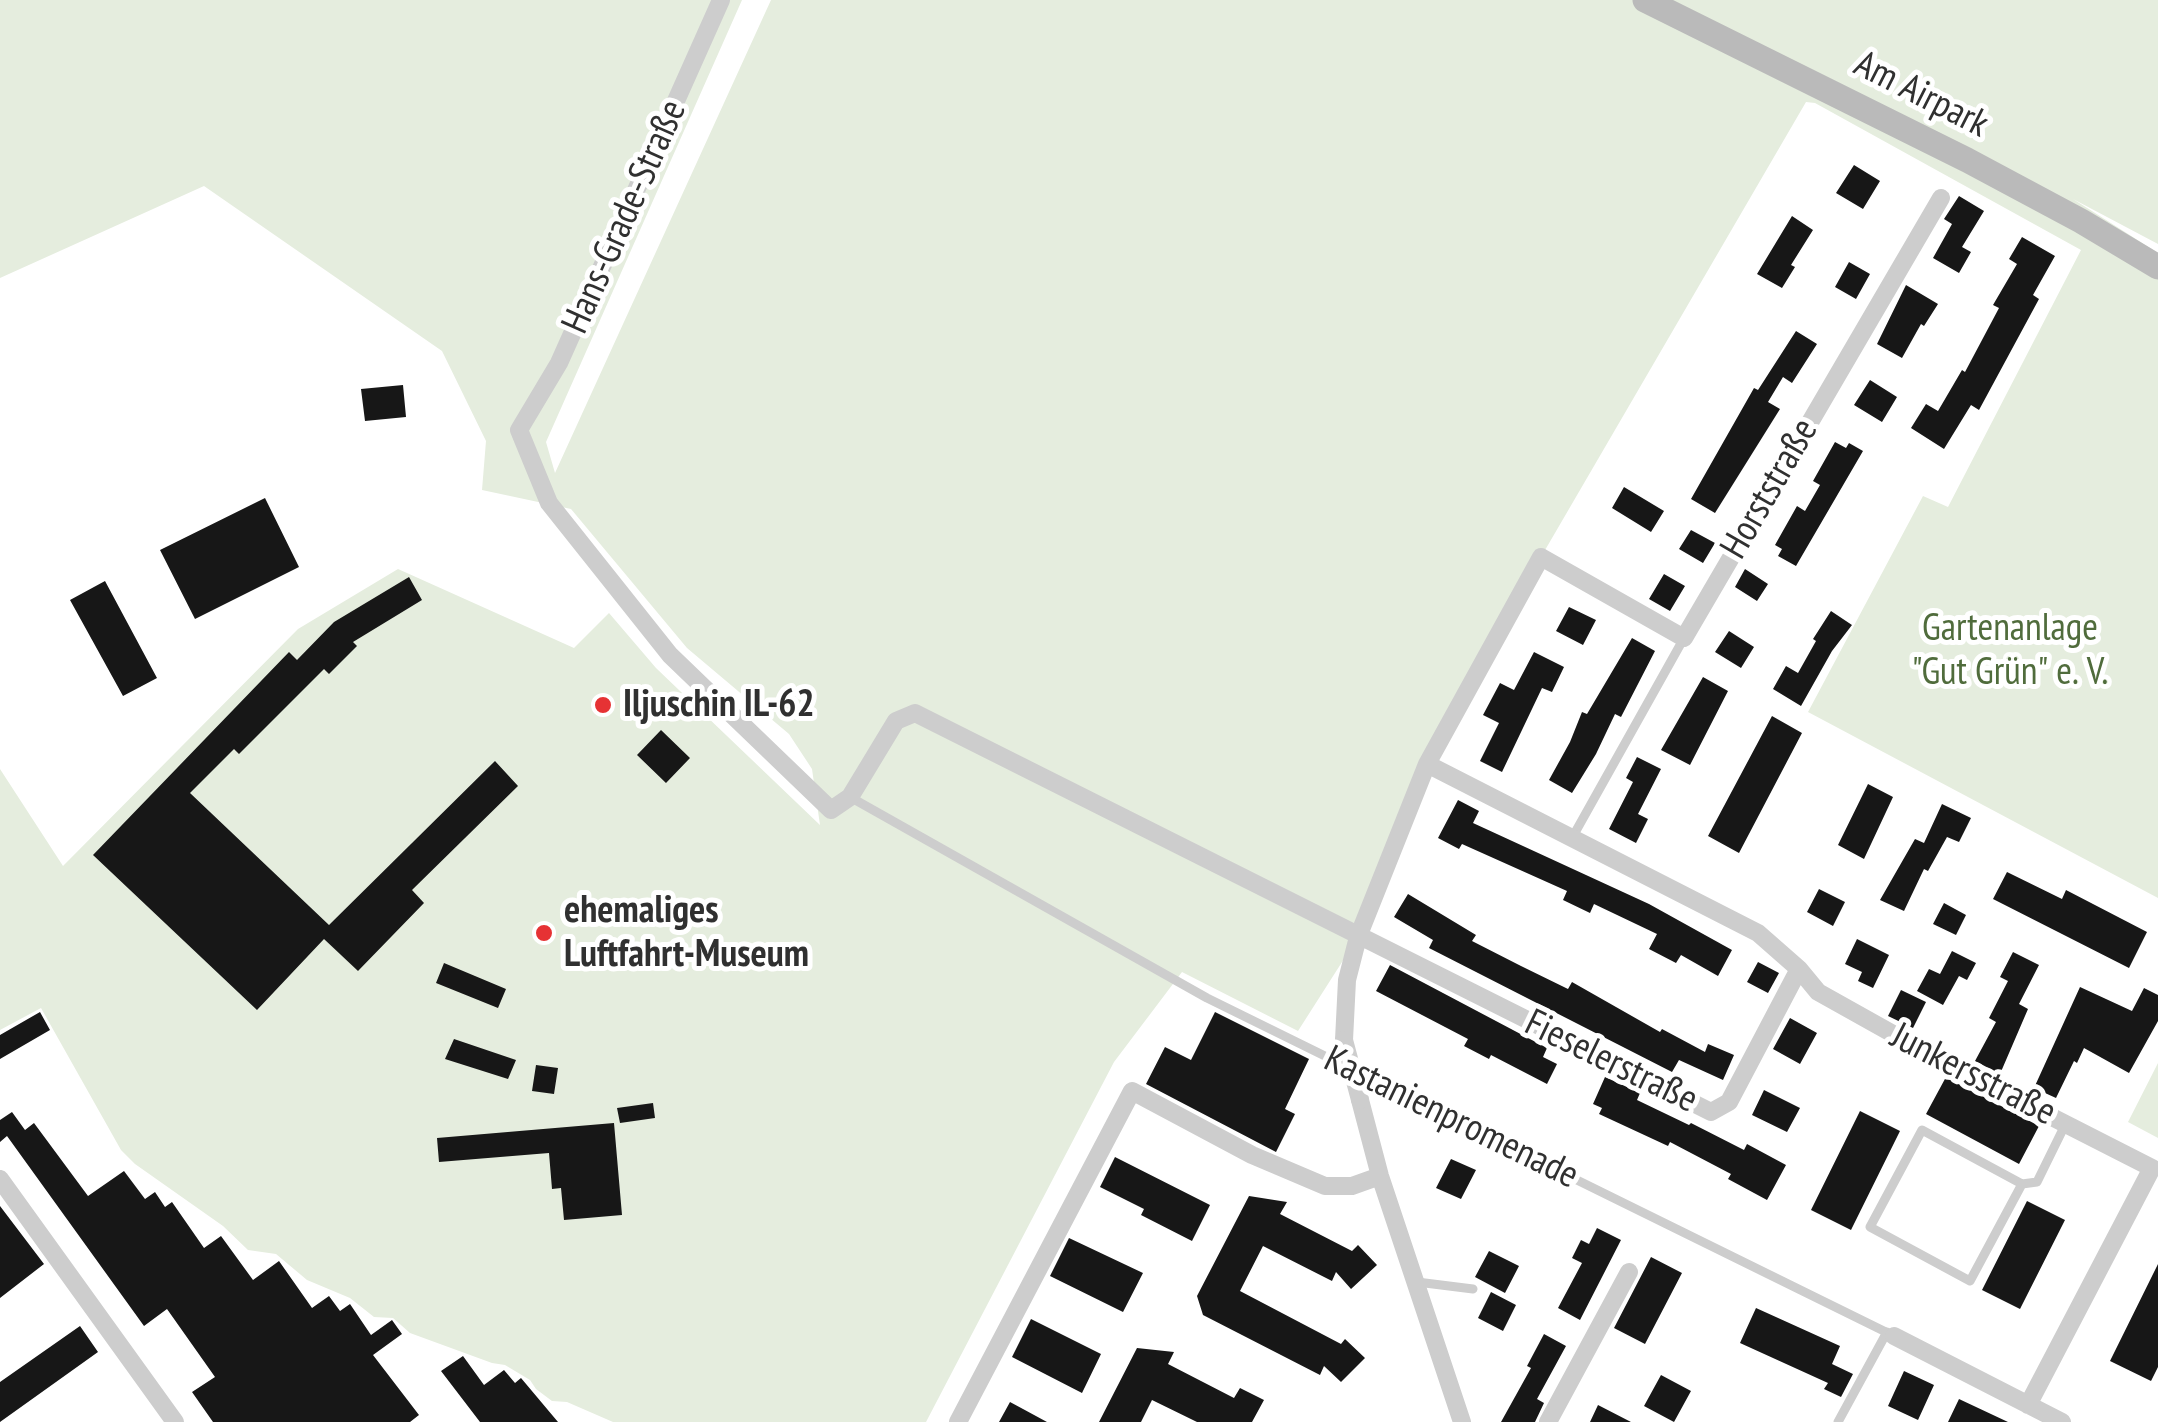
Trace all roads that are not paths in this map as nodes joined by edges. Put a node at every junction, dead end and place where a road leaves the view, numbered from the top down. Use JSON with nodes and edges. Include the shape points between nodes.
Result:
{"nodes":[{"id":1,"x":722,"y":0,"type":"edge"},
{"id":2,"x":1646,"y":0,"type":"edge"},
{"id":3,"x":1941,"y":198,"type":"dead end"},
{"id":4,"x":2158,"y":268,"type":"edge"},
{"id":5,"x":1684,"y":638,"type":"junction"},
{"id":6,"x":1427,"y":764,"type":"junction"},
{"id":7,"x":850,"y":797,"type":"junction"},
{"id":8,"x":1572,"y":838,"type":"junction"},
{"id":9,"x":1358,"y":937,"type":"junction"},
{"id":10,"x":1799,"y":970,"type":"junction"},
{"id":11,"x":2066,"y":1123,"type":"junction"},
{"id":12,"x":2155,"y":1169,"type":"edge"},
{"id":13,"x":1380,"y":1176,"type":"junction"},
{"id":14,"x":0,"y":1179,"type":"edge"},
{"id":15,"x":2022,"y":1184,"type":"junction"},
{"id":16,"x":1629,"y":1272,"type":"dead end"},
{"id":17,"x":1417,"y":1282,"type":"junction"},
{"id":18,"x":1473,"y":1289,"type":"dead end"},
{"id":19,"x":1890,"y":1334,"type":"junction"},
{"id":20,"x":2028,"y":1405,"type":"junction"},
{"id":21,"x":176,"y":1422,"type":"edge"},
{"id":22,"x":958,"y":1422,"type":"edge"},
{"id":23,"x":1462,"y":1422,"type":"edge"},
{"id":24,"x":1548,"y":1422,"type":"edge"},
{"id":25,"x":1838,"y":1422,"type":"edge"},
{"id":26,"x":2062,"y":1422,"type":"edge"}],
"edges":[{"from":1,"to":7,"type":"street","name":"Hans-Grade-Straße","via":[[560,363],[519,430],[550,503],[670,655],[831,810]]},
{"from":2,"to":4,"type":"street","name":"Am Airpark","via":[[1967,160]]},
{"from":3,"to":5,"type":"street","name":"Horststraße"},
{"from":5,"to":6,"type":"street","via":[[1541,556]]},
{"from":5,"to":8,"type":"lane"},
{"from":6,"to":8,"type":"street","name":"Junkersstraße"},
{"from":6,"to":9,"type":"street"},
{"from":7,"to":9,"type":"street","via":[[896,722],[915,713]]},
{"from":7,"to":19,"type":"lane","name":"Kastanienpromenade","via":[[1206,998]]},
{"from":8,"to":10,"type":"street","name":"Junkersstraße","via":[[1758,933]]},
{"from":9,"to":10,"type":"street","name":"Fieselerstraße","via":[[1711,1112],[1729,1102]]},
{"from":9,"to":13,"type":"street","bridge":true,"via":[[1347,980],[1344,1040]]},
{"from":10,"to":11,"type":"street","name":"Junkersstraße","via":[[1818,992]]},
{"from":11,"to":12,"type":"street","name":"Junkersstraße"},
{"from":11,"to":15,"type":"lane","via":[[2037,1182]]},
{"from":12,"to":20,"type":"street","name":"Junkersstraße"},
{"from":13,"to":17,"type":"street"},
{"from":13,"to":22,"type":"street","via":[[1325,1186],[1132,1091]]},
{"from":14,"to":21,"type":"street"},
{"from":15,"to":15,"type":"lane","via":[[1970,1281],[1870,1226],[1922,1130]]},
{"from":16,"to":24,"type":"street"},
{"from":17,"to":18,"type":"lane"},
{"from":17,"to":23,"type":"street"},
{"from":19,"to":20,"type":"street","name":"Kastanienpromenade"},
{"from":19,"to":25,"type":"lane"},
{"from":20,"to":26,"type":"street","name":"Kastanienpromenade"}]}
